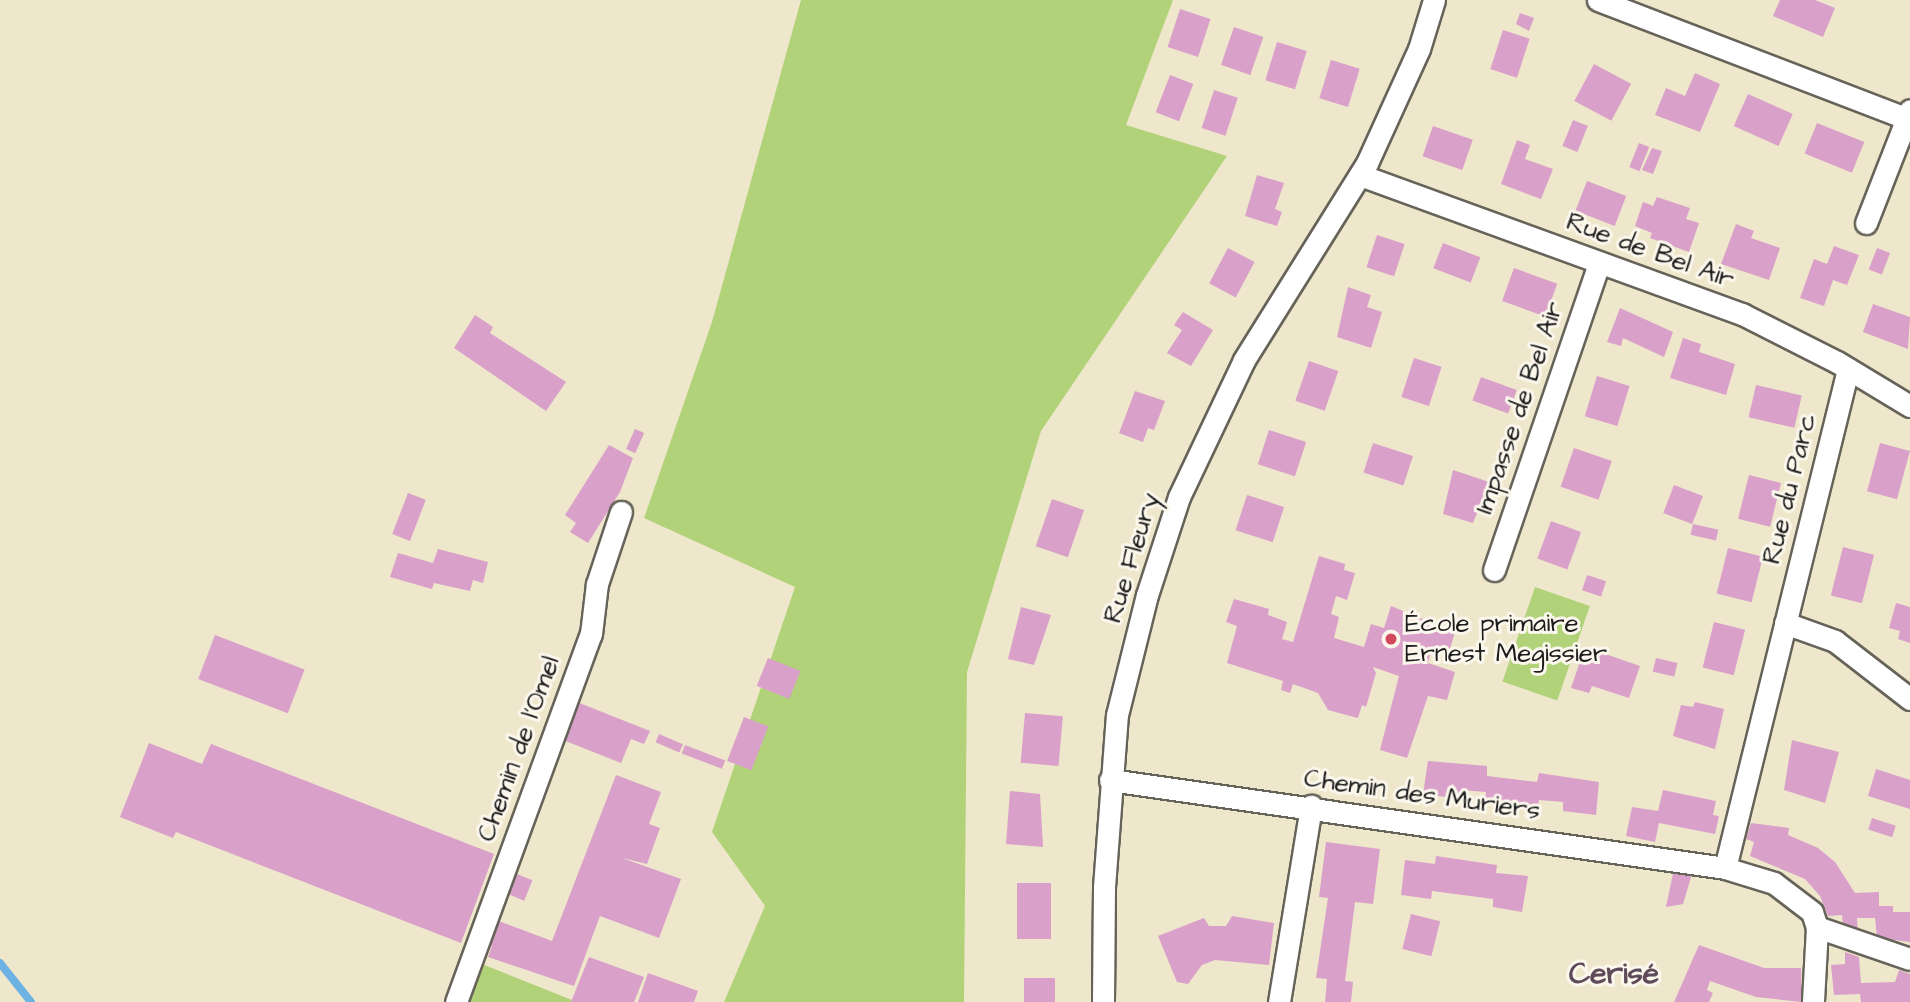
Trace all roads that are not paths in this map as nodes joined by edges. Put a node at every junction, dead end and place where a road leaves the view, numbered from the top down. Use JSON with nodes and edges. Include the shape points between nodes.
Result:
{"nodes":[{"id":1,"x":1434,"y":0,"type":"edge"},
{"id":2,"x":1598,"y":0,"type":"edge"},
{"id":3,"x":1908,"y":114,"type":"edge"},
{"id":4,"x":1360,"y":175,"type":"junction"},
{"id":5,"x":1866,"y":223,"type":"dead end"},
{"id":6,"x":1600,"y":263,"type":"junction"},
{"id":7,"x":1848,"y":369,"type":"junction"},
{"id":8,"x":1910,"y":406,"type":"edge"},
{"id":9,"x":621,"y":512,"type":"dead end"},
{"id":10,"x":1494,"y":570,"type":"dead end"},
{"id":11,"x":1785,"y":623,"type":"junction"},
{"id":12,"x":1910,"y":699,"type":"edge"},
{"id":13,"x":1110,"y":780,"type":"junction"},
{"id":14,"x":1311,"y":806,"type":"junction"},
{"id":15,"x":1725,"y":868,"type":"junction"},
{"id":16,"x":1817,"y":927,"type":"junction"},
{"id":17,"x":1910,"y":960,"type":"edge"},
{"id":18,"x":456,"y":1002,"type":"edge"},
{"id":19,"x":1102,"y":1002,"type":"edge"},
{"id":20,"x":1279,"y":1002,"type":"edge"},
{"id":21,"x":1813,"y":1002,"type":"edge"}],
"edges":[{"from":1,"to":4,"type":"street","name":"Rue Fleury","via":[[1419,49]]},
{"from":2,"to":3,"type":"street"},
{"from":3,"to":5,"type":"street"},
{"from":4,"to":6,"type":"street","name":"Rue de Bel Air"},
{"from":4,"to":13,"type":"street","name":"Rue Fleury","via":[[1244,360],[1179,496],[1147,596],[1117,715]]},
{"from":6,"to":7,"type":"street","name":"Rue de Bel Air","via":[[1742,314]]},
{"from":6,"to":10,"type":"street","name":"Impasse de Bel Air"},
{"from":7,"to":8,"type":"street","name":"Rue de Bel Air"},
{"from":7,"to":11,"type":"street","name":"Rue du Parc"},
{"from":9,"to":18,"type":"street","name":"Chemin de l'Omel","via":[[597,584],[592,634]]},
{"from":11,"to":12,"type":"street","via":[[1835,641]]},
{"from":11,"to":15,"type":"street","name":"Rue du Parc"},
{"from":13,"to":14,"type":"street","name":"Chemin des Muriers"},
{"from":13,"to":19,"type":"street","name":"Rue Fleury"},
{"from":14,"to":15,"type":"street","name":"Chemin des Muriers"},
{"from":14,"to":20,"type":"street"},
{"from":15,"to":16,"type":"street","name":"Chemin des Muriers","via":[[1774,883],[1794,895],[1812,912]]},
{"from":16,"to":17,"type":"street"},
{"from":16,"to":21,"type":"street"}]}
